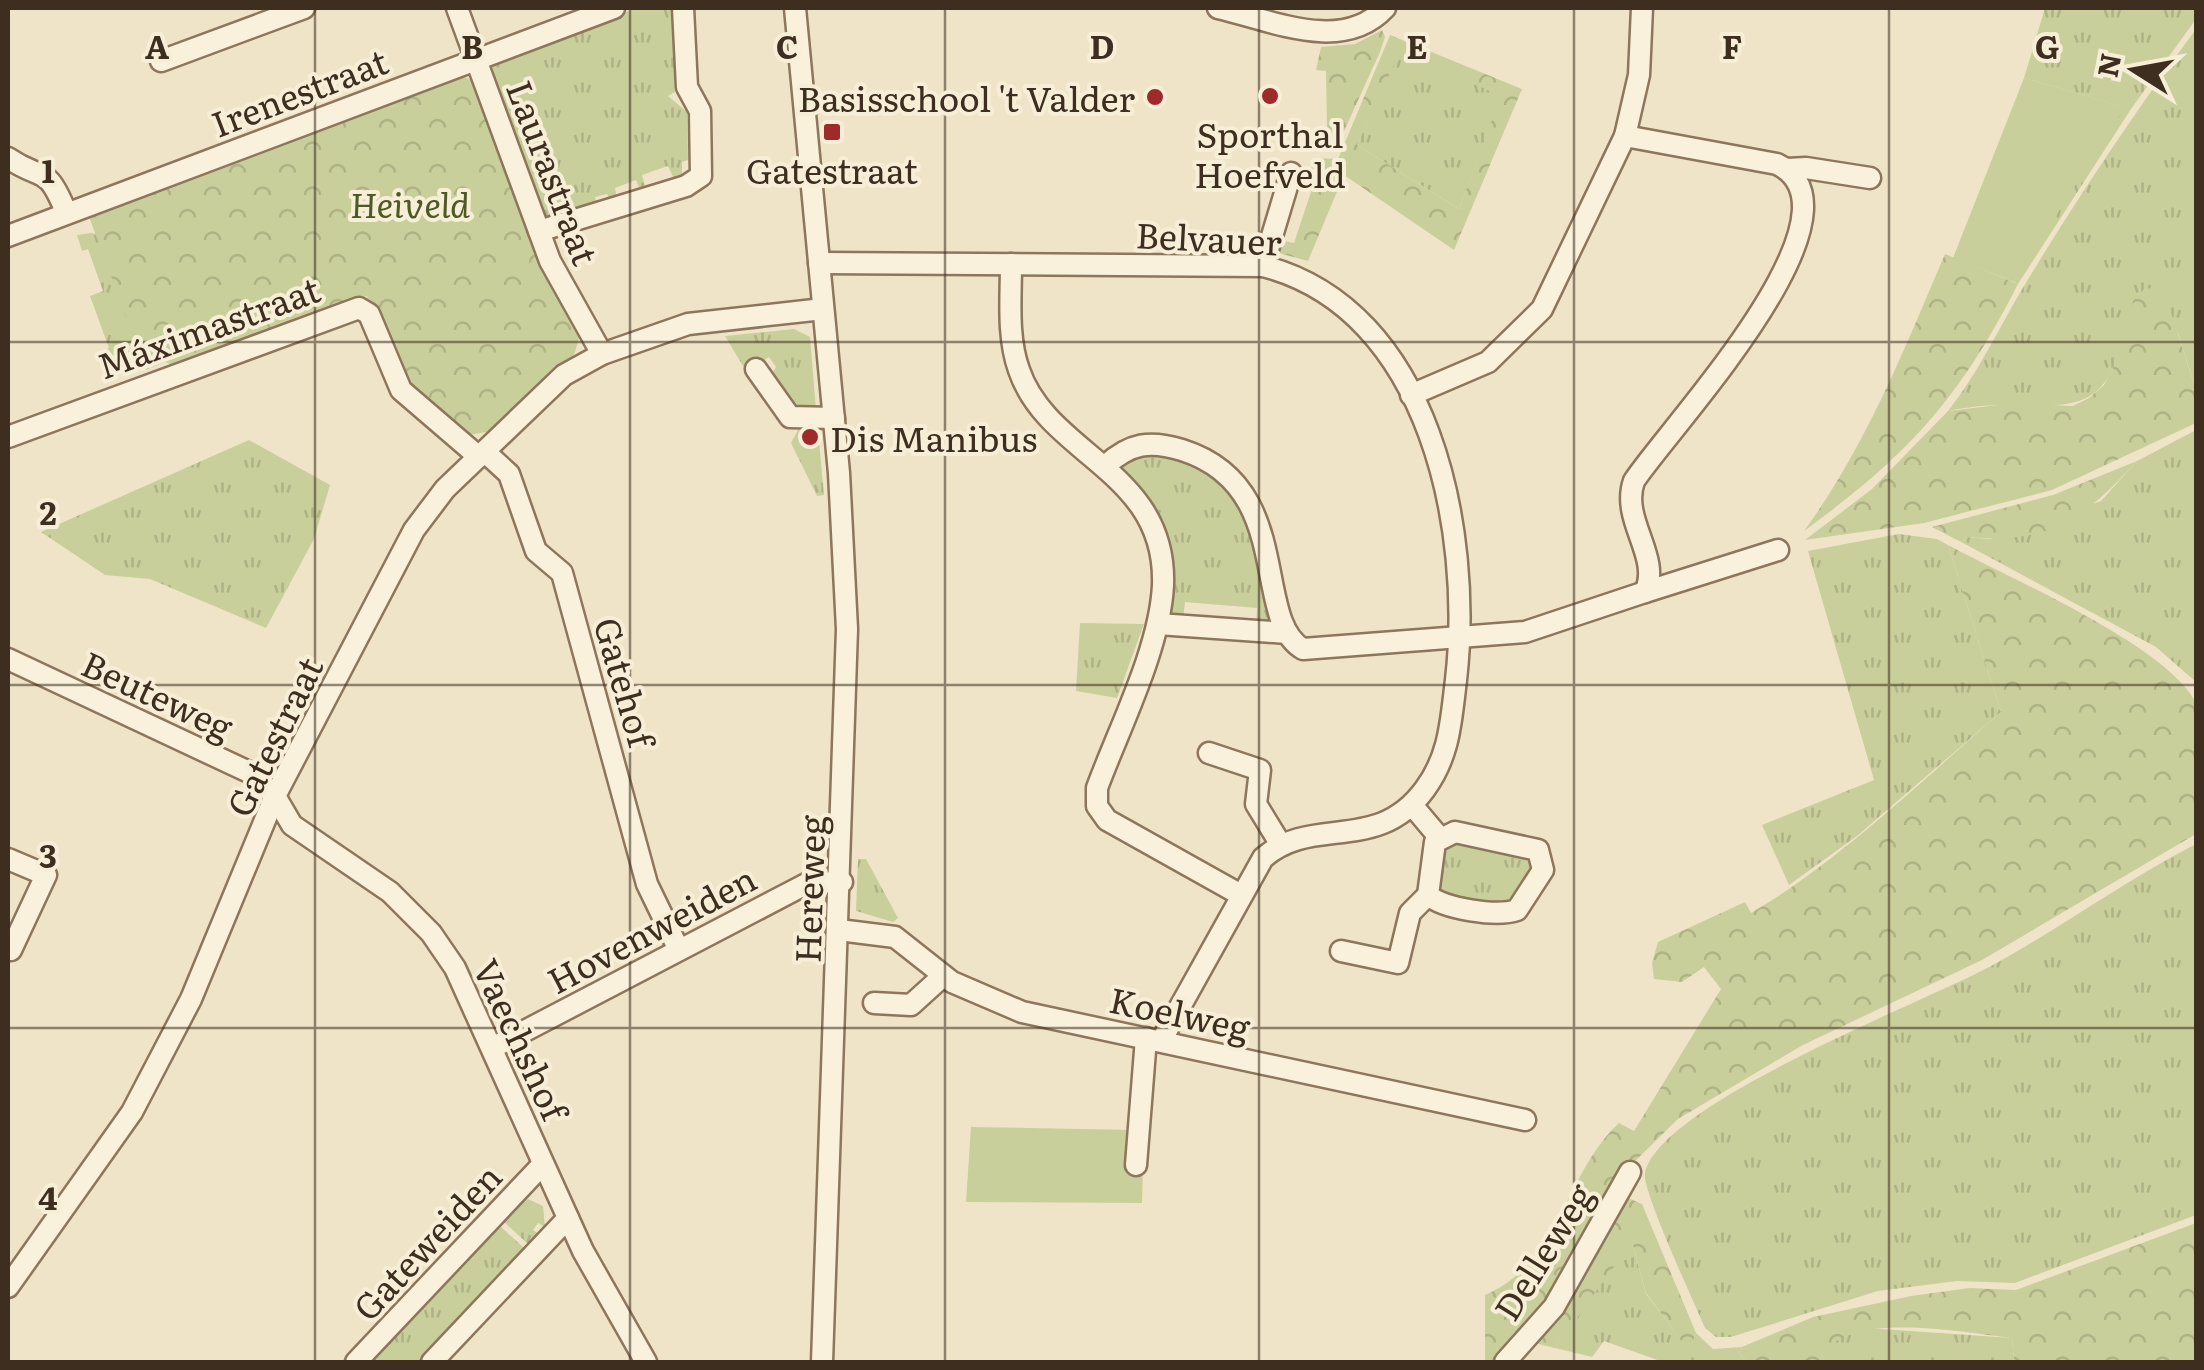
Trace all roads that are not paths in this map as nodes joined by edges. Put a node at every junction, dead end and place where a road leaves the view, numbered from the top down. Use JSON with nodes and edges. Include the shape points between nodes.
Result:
{"nodes":[{"id":1,"x":304,"y":8,"type":"edge"},
{"id":2,"x":457,"y":8,"type":"edge"},
{"id":3,"x":614,"y":8,"type":"edge"},
{"id":4,"x":683,"y":8,"type":"edge"},
{"id":5,"x":795,"y":8,"type":"edge"},
{"id":6,"x":1218,"y":8,"type":"edge"},
{"id":7,"x":1385,"y":8,"type":"edge"},
{"id":8,"x":1642,"y":8,"type":"edge"},
{"id":9,"x":477,"y":59,"type":"junction"},
{"id":10,"x":161,"y":61,"type":"dead end"},
{"id":11,"x":1625,"y":136,"type":"junction"},
{"id":12,"x":8,"y":158,"type":"edge"},
{"id":13,"x":1787,"y":169,"type":"junction"},
{"id":14,"x":1291,"y":173,"type":"dead end"},
{"id":15,"x":1870,"y":178,"type":"dead end"},
{"id":16,"x":66,"y":212,"type":"junction"},
{"id":17,"x":540,"y":230,"type":"junction"},
{"id":18,"x":8,"y":236,"type":"edge"},
{"id":19,"x":819,"y":263,"type":"junction"},
{"id":20,"x":1011,"y":264,"type":"junction"},
{"id":21,"x":1263,"y":266,"type":"junction"},
{"id":22,"x":824,"y":309,"type":"junction"},
{"id":23,"x":602,"y":354,"type":"junction"},
{"id":24,"x":756,"y":369,"type":"dead end"},
{"id":25,"x":1411,"y":395,"type":"junction"},
{"id":26,"x":834,"y":418,"type":"junction"},
{"id":27,"x":8,"y":436,"type":"edge"},
{"id":28,"x":482,"y":454,"type":"junction"},
{"id":29,"x":1105,"y":466,"type":"junction"},
{"id":30,"x":1778,"y":550,"type":"dead end"},
{"id":31,"x":1644,"y":592,"type":"junction"},
{"id":32,"x":1158,"y":624,"type":"junction"},
{"id":33,"x":1287,"y":633,"type":"junction"},
{"id":34,"x":1461,"y":637,"type":"junction"},
{"id":35,"x":8,"y":659,"type":"edge"},
{"id":36,"x":1209,"y":754,"type":"dead end"},
{"id":37,"x":275,"y":796,"type":"junction"},
{"id":38,"x":1412,"y":805,"type":"junction"},
{"id":39,"x":1439,"y":836,"type":"junction"},
{"id":40,"x":1281,"y":845,"type":"junction"},
{"id":41,"x":8,"y":858,"type":"edge"},
{"id":42,"x":842,"y":882,"type":"junction"},
{"id":43,"x":1428,"y":895,"type":"junction"},
{"id":44,"x":1241,"y":896,"type":"junction"},
{"id":45,"x":840,"y":930,"type":"junction"},
{"id":46,"x":678,"y":948,"type":"junction"},
{"id":47,"x":12,"y":950,"type":"dead end"},
{"id":48,"x":1341,"y":951,"type":"dead end"},
{"id":49,"x":944,"y":976,"type":"junction"},
{"id":50,"x":874,"y":1003,"type":"dead end"},
{"id":51,"x":1156,"y":1040,"type":"junction"},
{"id":52,"x":494,"y":1047,"type":"junction"},
{"id":53,"x":1524,"y":1120,"type":"dead end"},
{"id":54,"x":543,"y":1164,"type":"junction"},
{"id":55,"x":1136,"y":1165,"type":"dead end"},
{"id":56,"x":1630,"y":1172,"type":"dead end"},
{"id":57,"x":568,"y":1218,"type":"junction"},
{"id":58,"x":8,"y":1287,"type":"edge"},
{"id":59,"x":356,"y":1362,"type":"edge"},
{"id":60,"x":432,"y":1362,"type":"edge"},
{"id":61,"x":646,"y":1362,"type":"edge"},
{"id":62,"x":822,"y":1362,"type":"edge"},
{"id":63,"x":1505,"y":1362,"type":"edge"}],
"edges":[{"from":1,"to":10,"type":"street"},
{"from":2,"to":9,"type":"street","name":"Laurastraat"},
{"from":3,"to":9,"type":"street","name":"Irenestraat"},
{"from":4,"to":17,"type":"street","via":[[687,87],[700,111],[701,176]]},
{"from":5,"to":19,"type":"street","name":"Hereweg"},
{"from":6,"to":7,"type":"street","via":[[1324,32],[1357,28]]},
{"from":8,"to":11,"type":"street","via":[[1640,75]]},
{"from":9,"to":16,"type":"street","name":"Irenestraat"},
{"from":9,"to":17,"type":"street","name":"Laurastraat"},
{"from":11,"to":13,"type":"street"},
{"from":11,"to":25,"type":"street","via":[[1528,326],[1488,362]]},
{"from":12,"to":16,"type":"street","via":[[39,170]]},
{"from":13,"to":15,"type":"street"},
{"from":13,"to":31,"type":"street","via":[[1804,192],[1806,215],[1770,296],[1632,489],[1632,515],[1650,576]]},
{"from":14,"to":21,"type":"street"},
{"from":16,"to":18,"type":"street","name":"Irenestraat"},
{"from":17,"to":23,"type":"street","name":"Laurastraat","via":[[564,291]]},
{"from":19,"to":20,"type":"street","name":"Belvauer"},
{"from":19,"to":22,"type":"street","name":"Hereweg"},
{"from":20,"to":21,"type":"street","name":"Belvauer"},
{"from":20,"to":29,"type":"street","via":[[1013,344],[1023,379],[1037,403]]},
{"from":21,"to":25,"type":"street","name":"Belvauer","via":[[1306,278],[1358,316]]},
{"from":22,"to":23,"type":"street","name":"Gatestraat","via":[[688,324]]},
{"from":22,"to":26,"type":"street","name":"Hereweg"},
{"from":23,"to":28,"type":"street","name":"Gatestraat","via":[[564,376]]},
{"from":24,"to":26,"type":"street","via":[[790,417]]},
{"from":25,"to":34,"type":"street","name":"Belvauer","via":[[1453,530]]},
{"from":26,"to":42,"type":"street","name":"Hereweg","via":[[847,629]]},
{"from":27,"to":28,"type":"street","name":"Máximastraat","via":[[359,308],[368,314],[401,390]]},
{"from":28,"to":37,"type":"street","name":"Gatestraat","via":[[414,530]]},
{"from":28,"to":46,"type":"street","name":"Gatehof","via":[[508,474],[536,552],[562,573],[647,884]]},
{"from":29,"to":32,"type":"street","via":[[1136,498],[1158,543]]},
{"from":29,"to":33,"type":"street","via":[[1128,447],[1155,444],[1190,452],[1223,472],[1259,524]]},
{"from":30,"to":31,"type":"street"},
{"from":31,"to":34,"type":"street","via":[[1524,632]]},
{"from":32,"to":33,"type":"street"},
{"from":32,"to":44,"type":"street","via":[[1097,788],[1097,806],[1107,820]]},
{"from":33,"to":34,"type":"street","via":[[1311,651]]},
{"from":34,"to":38,"type":"street","name":"Belvauer","via":[[1448,744]]},
{"from":35,"to":37,"type":"street","name":"Beuteweg","via":[[251,773]]},
{"from":36,"to":40,"type":"street","via":[[1260,770],[1256,804]]},
{"from":37,"to":52,"type":"street","name":"Vaechshof","via":[[292,825],[390,892],[430,932]]},
{"from":37,"to":58,"type":"street","name":"Gatestraat","via":[[191,999],[142,1094]]},
{"from":38,"to":39,"type":"street"},
{"from":38,"to":40,"type":"street","name":"Belvauer","via":[[1366,830]]},
{"from":39,"to":43,"type":"street"},
{"from":39,"to":43,"type":"street","via":[[1455,832],[1528,845],[1544,865],[1520,908],[1510,913],[1441,903]]},
{"from":40,"to":44,"type":"street","via":[[1263,858]]},
{"from":41,"to":47,"type":"street","via":[[46,875]]},
{"from":42,"to":45,"type":"street","name":"Hereweg"},
{"from":42,"to":46,"type":"street","name":"Hovenweiden","via":[[808,883]]},
{"from":43,"to":48,"type":"street","via":[[1410,913],[1398,963]]},
{"from":44,"to":51,"type":"street"},
{"from":45,"to":49,"type":"street","name":"Koelweg","via":[[895,938]]},
{"from":45,"to":62,"type":"street","name":"Hereweg"},
{"from":46,"to":52,"type":"street","name":"Hovenweiden"},
{"from":49,"to":50,"type":"street","via":[[911,1005]]},
{"from":49,"to":51,"type":"street","name":"Koelweg","via":[[1022,1012]]},
{"from":51,"to":53,"type":"street","name":"Koelweg"},
{"from":51,"to":55,"type":"street"},
{"from":52,"to":54,"type":"street","name":"Vaechshof"},
{"from":54,"to":57,"type":"street","name":"Vaechshof"},
{"from":54,"to":59,"type":"street","name":"Gateweiden"},
{"from":56,"to":63,"type":"street","name":"Delleweg","via":[[1562,1295]]},
{"from":57,"to":60,"type":"street"},
{"from":57,"to":61,"type":"street","name":"Vaechshof"}]}
